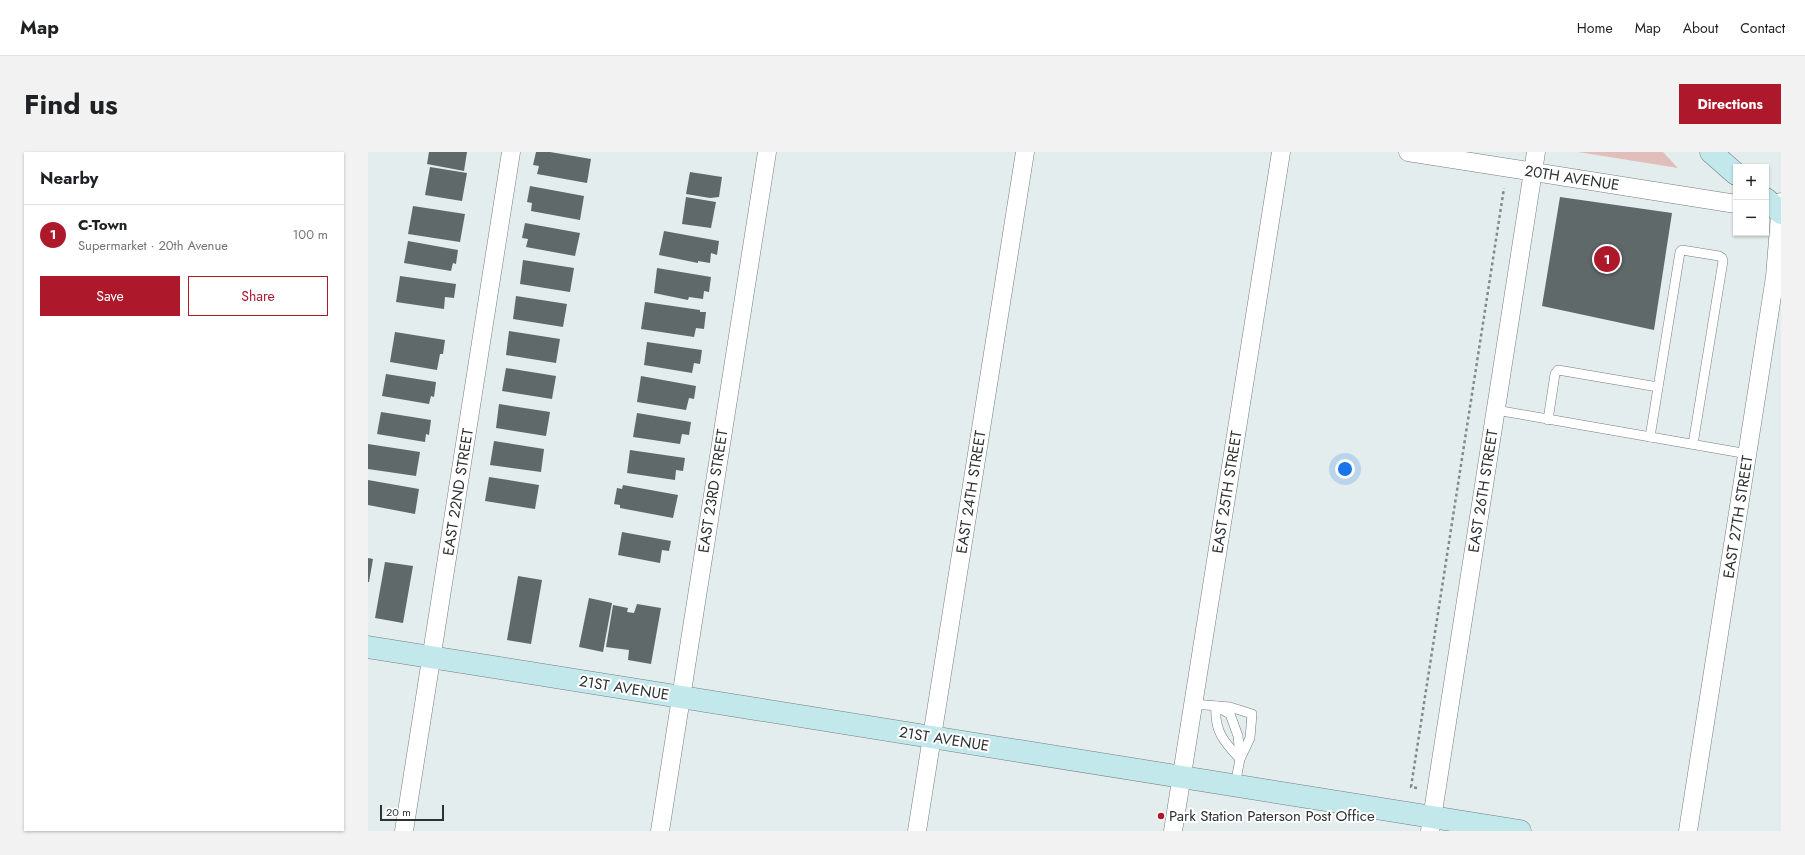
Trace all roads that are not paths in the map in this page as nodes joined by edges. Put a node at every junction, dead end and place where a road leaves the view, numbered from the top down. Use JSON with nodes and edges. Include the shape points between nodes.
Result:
{"nodes":[{"id":1,"x":511,"y":152,"type":"edge"},
{"id":2,"x":767,"y":152,"type":"edge"},
{"id":3,"x":1025,"y":152,"type":"edge"},
{"id":4,"x":1281,"y":152,"type":"edge"},
{"id":5,"x":1408,"y":152,"type":"edge"},
{"id":6,"x":1536,"y":152,"type":"edge"},
{"id":7,"x":1711,"y":152,"type":"edge"},
{"id":8,"x":1533,"y":171,"type":"junction"},
{"id":9,"x":1733,"y":171,"type":"edge"},
{"id":10,"x":1733,"y":204,"type":"edge"},
{"id":11,"x":1776,"y":207,"type":"edge"},
{"id":12,"x":1658,"y":387,"type":"junction"},
{"id":13,"x":1496,"y":410,"type":"junction"},
{"id":14,"x":1548,"y":420,"type":"junction"},
{"id":15,"x":1650,"y":437,"type":"junction"},
{"id":16,"x":1693,"y":444,"type":"junction"},
{"id":17,"x":1748,"y":454,"type":"junction"},
{"id":18,"x":368,"y":647,"type":"edge"},
{"id":19,"x":432,"y":657,"type":"junction"},
{"id":20,"x":680,"y":697,"type":"junction"},
{"id":21,"x":1193,"y":704,"type":"junction"},
{"id":22,"x":1216,"y":706,"type":"junction"},
{"id":23,"x":932,"y":737,"type":"junction"},
{"id":24,"x":1240,"y":759,"type":"junction"},
{"id":25,"x":1182,"y":777,"type":"junction"},
{"id":26,"x":1235,"y":785,"type":"junction"},
{"id":27,"x":1431,"y":824,"type":"edge"},
{"id":28,"x":404,"y":831,"type":"edge"},
{"id":29,"x":660,"y":831,"type":"edge"},
{"id":30,"x":917,"y":831,"type":"edge"},
{"id":31,"x":1173,"y":831,"type":"edge"},
{"id":32,"x":1520,"y":831,"type":"edge"},
{"id":33,"x":1688,"y":831,"type":"edge"}],
"edges":[{"from":1,"to":19,"type":"street","name":"EAST 22ND STREET"},
{"from":2,"to":20,"type":"street","name":"EAST 23RD STREET"},
{"from":3,"to":23,"type":"street","name":"EAST 24TH STREET"},
{"from":4,"to":21,"type":"street","name":"EAST 25TH STREET"},
{"from":5,"to":8,"type":"street","name":"20TH AVENUE"},
{"from":6,"to":8,"type":"street","name":"EAST 26TH STREET"},
{"from":7,"to":9,"type":"street"},
{"from":8,"to":10,"type":"street","name":"20TH AVENUE"},
{"from":8,"to":13,"type":"street","name":"EAST 26TH STREET"},
{"from":11,"to":17,"type":"street","name":"EAST 27TH STREET","via":[[1775,277]]},
{"from":12,"to":14,"type":"lane","via":[[1558,370],[1555,374]]},
{"from":12,"to":15,"type":"lane"},
{"from":12,"to":16,"type":"lane","via":[[1680,252],[1682,250],[1721,257],[1723,261]]},
{"from":13,"to":14,"type":"lane"},
{"from":13,"to":27,"type":"street","name":"EAST 26TH STREET"},
{"from":14,"to":15,"type":"lane"},
{"from":15,"to":16,"type":"lane"},
{"from":16,"to":17,"type":"lane"},
{"from":17,"to":33,"type":"street","name":"EAST 27TH STREET"},
{"from":18,"to":19,"type":"street","name":"21ST AVENUE"},
{"from":19,"to":20,"type":"street","name":"21ST AVENUE"},
{"from":19,"to":28,"type":"street","name":"EAST 22ND STREET"},
{"from":20,"to":23,"type":"street","name":"21ST AVENUE"},
{"from":20,"to":29,"type":"street","name":"EAST 23RD STREET"},
{"from":21,"to":22,"type":"lane"},
{"from":21,"to":25,"type":"street","name":"EAST 25TH STREET"},
{"from":22,"to":24,"type":"lane","via":[[1215,720],[1223,741]]},
{"from":22,"to":24,"type":"lane","via":[[1230,714],[1238,736]]},
{"from":22,"to":24,"type":"lane","via":[[1230,707],[1252,714],[1250,738]]},
{"from":23,"to":25,"type":"street","name":"21ST AVENUE"},
{"from":23,"to":30,"type":"street","name":"EAST 24TH STREET"},
{"from":24,"to":26,"type":"lane"},
{"from":25,"to":26,"type":"street","name":"21ST AVENUE"},
{"from":25,"to":31,"type":"street","name":"EAST 25TH STREET"},
{"from":26,"to":27,"type":"street","name":"21ST AVENUE"},
{"from":27,"to":32,"type":"street","name":"21ST AVENUE"}]}
